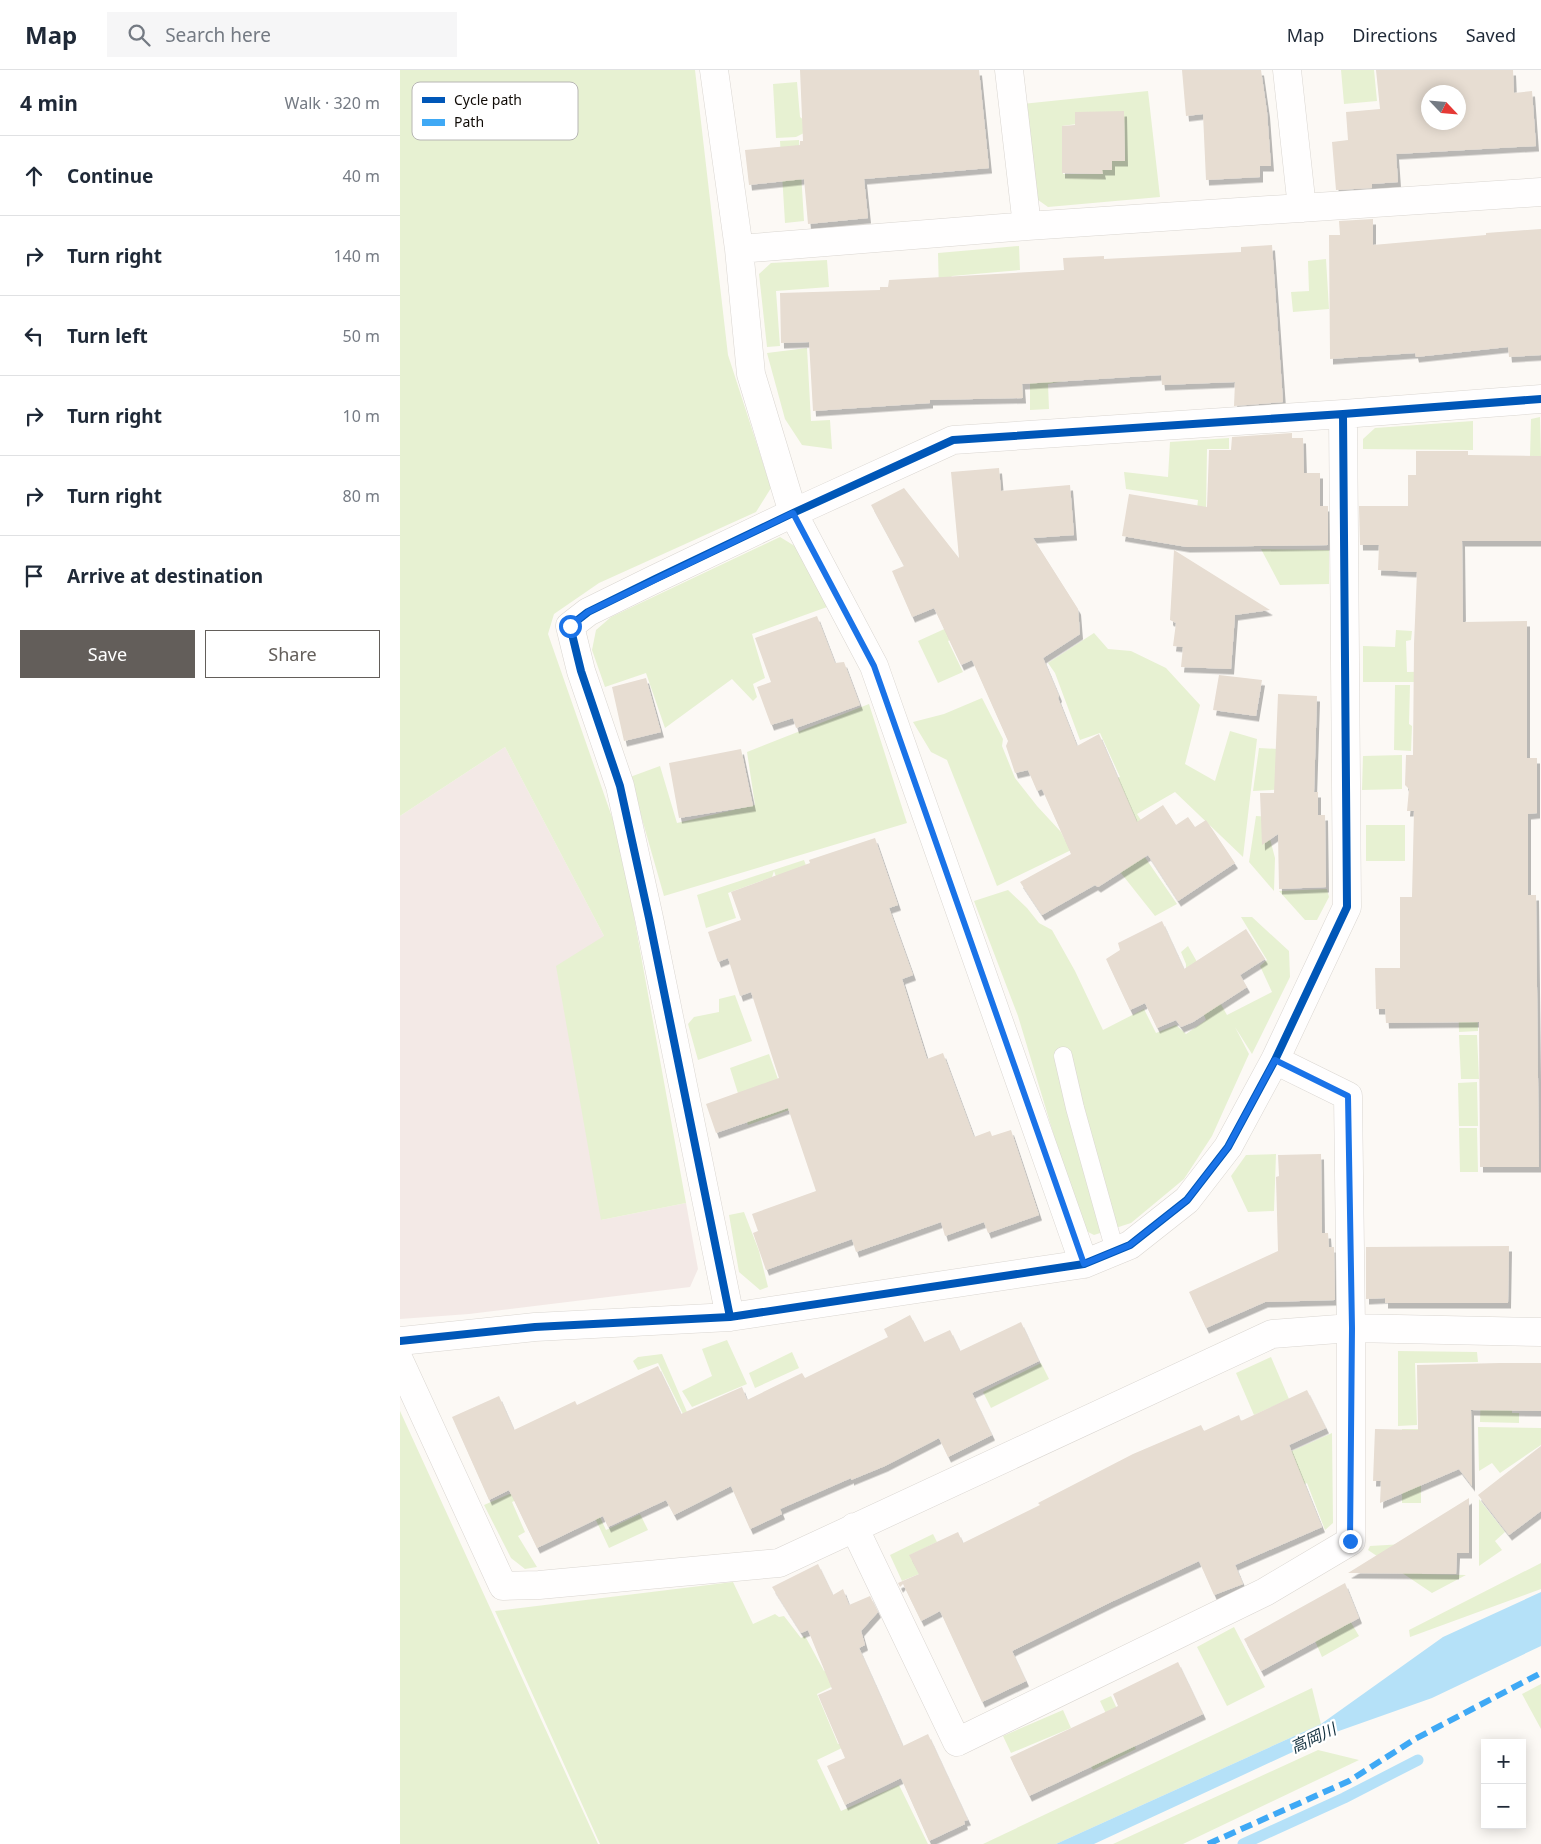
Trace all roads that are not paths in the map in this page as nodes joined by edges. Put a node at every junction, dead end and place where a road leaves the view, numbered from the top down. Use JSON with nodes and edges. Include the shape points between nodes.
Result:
{"nodes":[{"id":1,"x":714,"y":70,"type":"edge"},
{"id":2,"x":1009,"y":70,"type":"edge"},
{"id":3,"x":1287,"y":70,"type":"edge"},
{"id":4,"x":1541,"y":192,"type":"edge"},
{"id":5,"x":1302,"y":208,"type":"junction"},
{"id":6,"x":1027,"y":226,"type":"junction"},
{"id":7,"x":740,"y":249,"type":"junction"},
{"id":8,"x":1541,"y":398,"type":"edge"},
{"id":9,"x":1342,"y":414,"type":"junction"},
{"id":10,"x":793,"y":513,"type":"junction"},
{"id":11,"x":1063,"y":1056,"type":"dead end"},
{"id":12,"x":1275,"y":1060,"type":"junction"},
{"id":13,"x":1115,"y":1251,"type":"junction"},
{"id":14,"x":1084,"y":1264,"type":"junction"},
{"id":15,"x":730,"y":1317,"type":"junction"},
{"id":16,"x":1352,"y":1328,"type":"junction"},
{"id":17,"x":1541,"y":1332,"type":"edge"},
{"id":18,"x":400,"y":1341,"type":"edge"},
{"id":19,"x":400,"y":1362,"type":"edge"},
{"id":20,"x":854,"y":1528,"type":"junction"}],
"edges":[{"from":1,"to":7,"type":"street"},
{"from":2,"to":6,"type":"street"},
{"from":3,"to":5,"type":"street"},
{"from":4,"to":5,"type":"street"},
{"from":5,"to":6,"type":"street"},
{"from":6,"to":7,"type":"street"},
{"from":7,"to":10,"type":"street","via":[[751,374]]},
{"from":8,"to":9,"type":"street"},
{"from":9,"to":10,"type":"street","via":[[953,440]]},
{"from":9,"to":12,"type":"street","via":[[1347,906]]},
{"from":10,"to":14,"type":"street","via":[[874,666]]},
{"from":10,"to":15,"type":"street","via":[[588,612],[570,626],[581,671],[620,786]]},
{"from":11,"to":13,"type":"lane"},
{"from":12,"to":13,"type":"street","via":[[1228,1147],[1187,1200],[1130,1245]]},
{"from":12,"to":16,"type":"street","via":[[1348,1096]]},
{"from":13,"to":14,"type":"street"},
{"from":14,"to":15,"type":"street"},
{"from":15,"to":18,"type":"street","via":[[535,1327]]},
{"from":16,"to":17,"type":"street"},
{"from":16,"to":20,"type":"street","via":[[1272,1334]]},
{"from":16,"to":20,"type":"street","via":[[1350,1541],[1265,1592],[957,1742]]},
{"from":19,"to":20,"type":"street","via":[[503,1586],[780,1563]]}]}
